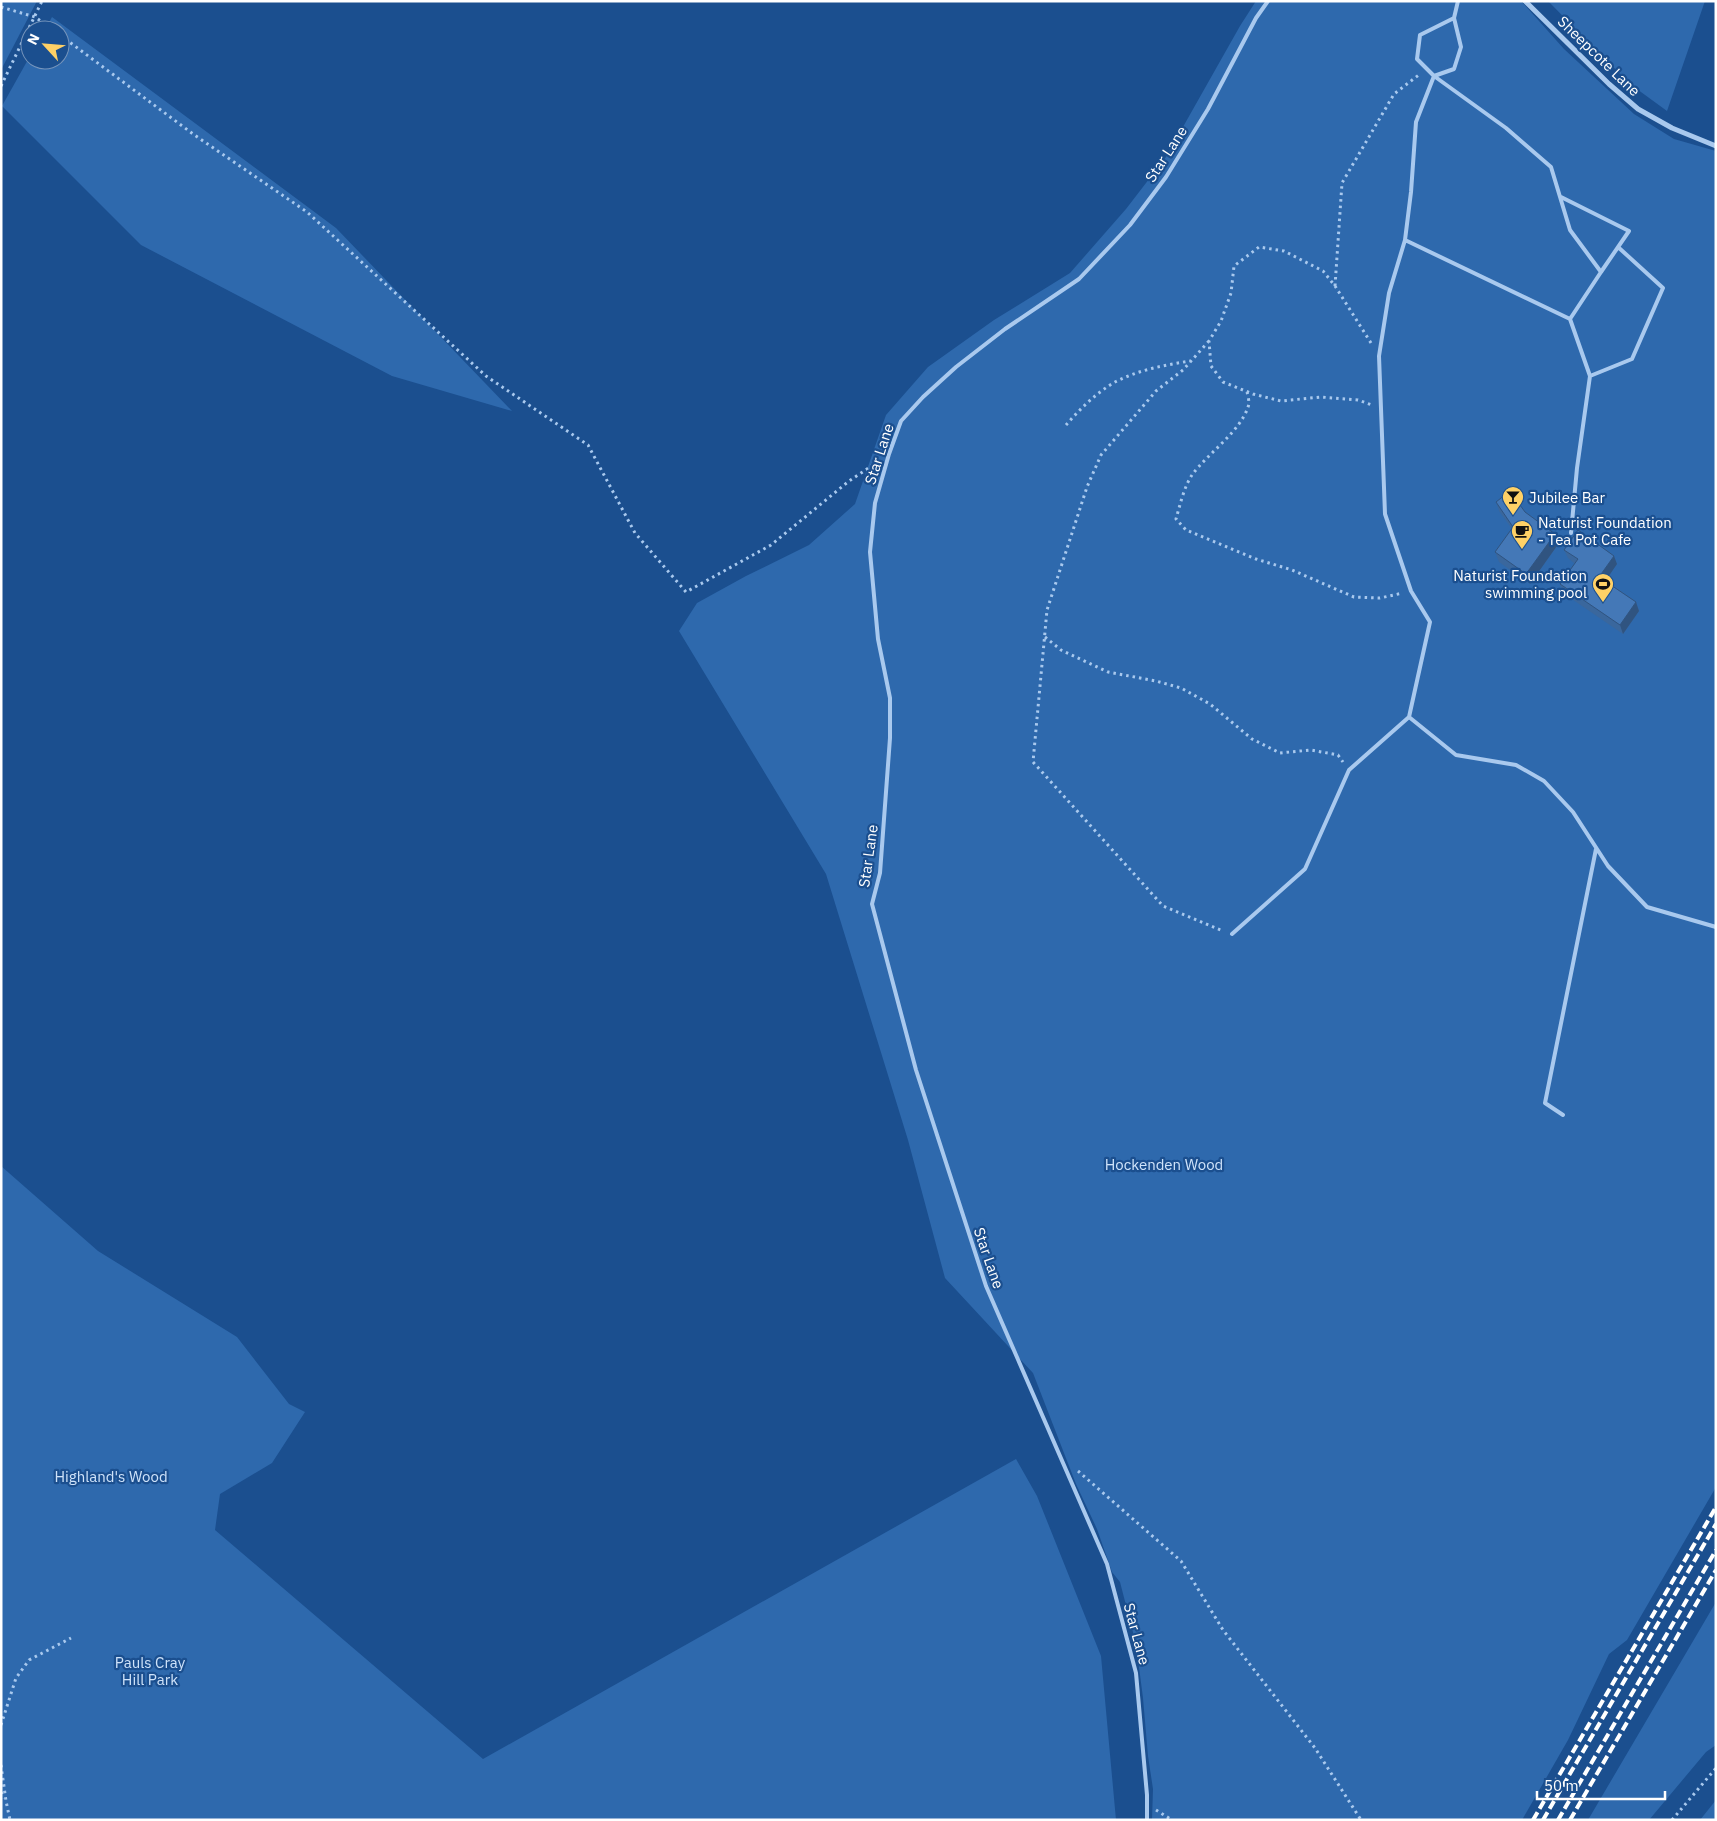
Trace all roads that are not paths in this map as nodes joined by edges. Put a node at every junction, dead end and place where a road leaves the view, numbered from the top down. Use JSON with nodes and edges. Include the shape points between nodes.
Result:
{"nodes":[{"id":1,"x":1268,"y":1,"type":"edge"},
{"id":2,"x":1458,"y":1,"type":"edge"},
{"id":3,"x":1525,"y":1,"type":"edge"},
{"id":4,"x":1454,"y":18,"type":"junction"},
{"id":5,"x":1434,"y":76,"type":"junction"},
{"id":6,"x":1716,"y":146,"type":"edge"},
{"id":7,"x":1561,"y":197,"type":"junction"},
{"id":8,"x":1405,"y":240,"type":"junction"},
{"id":9,"x":1618,"y":247,"type":"junction"},
{"id":10,"x":1601,"y":272,"type":"junction"},
{"id":11,"x":1570,"y":319,"type":"junction"},
{"id":12,"x":1590,"y":376,"type":"junction"},
{"id":13,"x":1571,"y":533,"type":"dead end"},
{"id":14,"x":1410,"y":717,"type":"junction"},
{"id":15,"x":1596,"y":848,"type":"junction"},
{"id":16,"x":1716,"y":927,"type":"edge"},
{"id":17,"x":1232,"y":934,"type":"road end"},
{"id":18,"x":1563,"y":1114,"type":"dead end"},
{"id":19,"x":1147,"y":1820,"type":"edge"}],
"edges":[{"from":1,"to":19,"type":"lane","name":"Star Lane","via":[[1208,109],[1166,177],[1130,225],[1079,279],[956,367],[901,421],[875,503],[870,552],[878,640],[890,698],[880,873],[872,904],[916,1070],[986,1286],[1107,1564],[1136,1673]]},
{"from":2,"to":4,"type":"lane"},
{"from":3,"to":6,"type":"street","name":"Sheepcote Lane","via":[[1608,84],[1638,109],[1672,128]]},
{"from":4,"to":5,"type":"lane","via":[[1461,47],[1454,69]]},
{"from":4,"to":5,"type":"lane","via":[[1420,35],[1417,59]]},
{"from":5,"to":7,"type":"lane","via":[[1506,128],[1551,167]]},
{"from":5,"to":8,"type":"lane","via":[[1416,122]]},
{"from":7,"to":9,"type":"lane","via":[[1629,231]]},
{"from":7,"to":10,"type":"lane","via":[[1570,230]]},
{"from":8,"to":11,"type":"lane"},
{"from":8,"to":14,"type":"lane","via":[[1389,293],[1379,356],[1385,514],[1411,591],[1430,622]]},
{"from":9,"to":10,"type":"lane"},
{"from":9,"to":12,"type":"lane","via":[[1663,288],[1632,359]]},
{"from":10,"to":11,"type":"lane"},
{"from":11,"to":12,"type":"lane"},
{"from":12,"to":13,"type":"lane"},
{"from":14,"to":15,"type":"lane","via":[[1456,755],[1516,765],[1544,781],[1573,812]]},
{"from":14,"to":17,"type":"lane","via":[[1349,770],[1305,869]]},
{"from":15,"to":16,"type":"lane","via":[[1608,866],[1647,907]]},
{"from":15,"to":18,"type":"lane","via":[[1545,1103]]}]}
